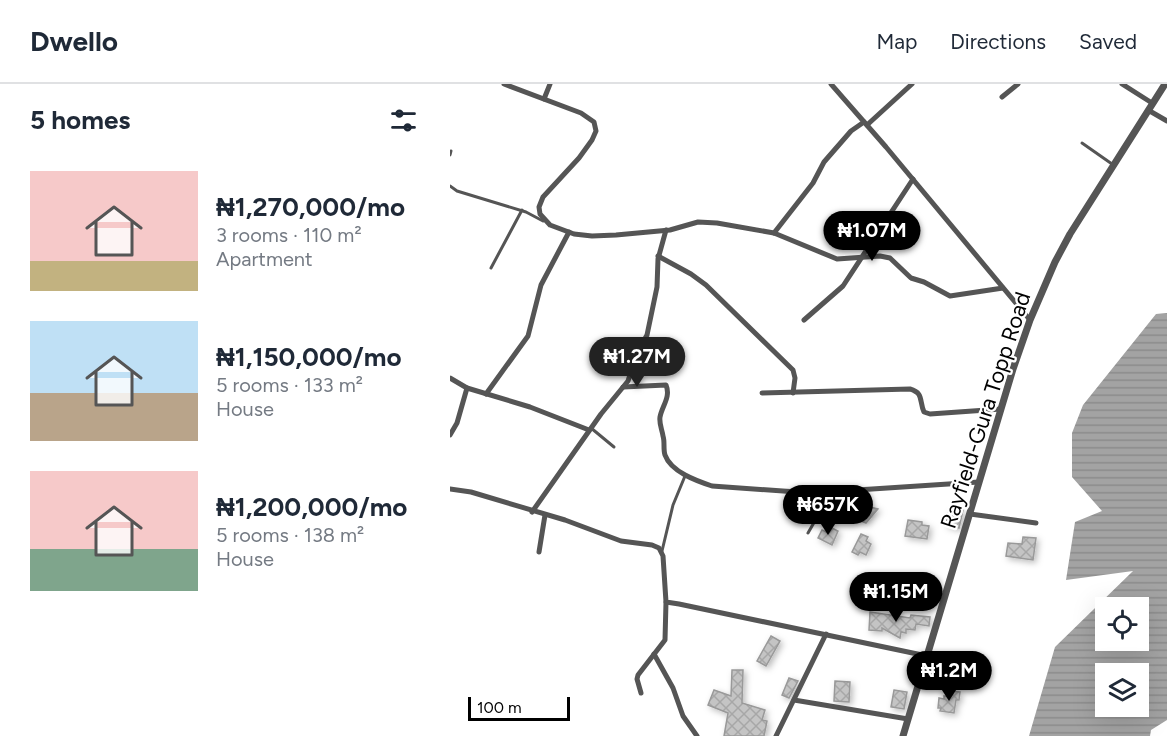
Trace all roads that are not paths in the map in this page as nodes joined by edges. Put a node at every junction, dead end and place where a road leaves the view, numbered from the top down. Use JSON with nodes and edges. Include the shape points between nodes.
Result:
{"nodes":[{"id":1,"x":504,"y":84,"type":"edge"},
{"id":2,"x":550,"y":84,"type":"edge"},
{"id":3,"x":831,"y":84,"type":"edge"},
{"id":4,"x":912,"y":84,"type":"edge"},
{"id":5,"x":1018,"y":84,"type":"edge"},
{"id":6,"x":1122,"y":84,"type":"edge"},
{"id":7,"x":1165,"y":84,"type":"edge"},
{"id":8,"x":1002,"y":97,"type":"dead end"},
{"id":9,"x":544,"y":99,"type":"junction"},
{"id":10,"x":1150,"y":107,"type":"junction"},
{"id":11,"x":1167,"y":121,"type":"edge"},
{"id":12,"x":865,"y":123,"type":"junction"},
{"id":13,"x":1082,"y":143,"type":"dead end"},
{"id":14,"x":1113,"y":165,"type":"junction"},
{"id":15,"x":913,"y":179,"type":"junction"},
{"id":16,"x":450,"y":186,"type":"edge"},
{"id":17,"x":522,"y":210,"type":"junction"},
{"id":18,"x":550,"y":225,"type":"junction"},
{"id":19,"x":666,"y":230,"type":"junction"},
{"id":20,"x":569,"y":232,"type":"junction"},
{"id":21,"x":774,"y":233,"type":"junction"},
{"id":22,"x":658,"y":256,"type":"junction"},
{"id":23,"x":862,"y":257,"type":"junction"},
{"id":24,"x":491,"y":268,"type":"dead end"},
{"id":25,"x":1003,"y":288,"type":"junction"},
{"id":26,"x":804,"y":320,"type":"dead end"},
{"id":27,"x":1030,"y":320,"type":"junction"},
{"id":28,"x":450,"y":378,"type":"edge"},
{"id":29,"x":623,"y":387,"type":"junction"},
{"id":30,"x":467,"y":388,"type":"junction"},
{"id":31,"x":762,"y":393,"type":"dead end"},
{"id":32,"x":793,"y":393,"type":"junction"},
{"id":33,"x":486,"y":394,"type":"junction"},
{"id":34,"x":1001,"y":410,"type":"junction"},
{"id":35,"x":590,"y":429,"type":"junction"},
{"id":36,"x":450,"y":435,"type":"edge"},
{"id":37,"x":614,"y":447,"type":"dead end"},
{"id":38,"x":686,"y":475,"type":"junction"},
{"id":39,"x":979,"y":482,"type":"junction"},
{"id":40,"x":450,"y":489,"type":"edge"},
{"id":41,"x":831,"y":493,"type":"junction"},
{"id":42,"x":532,"y":512,"type":"junction"},
{"id":43,"x":970,"y":514,"type":"junction"},
{"id":44,"x":545,"y":515,"type":"junction"},
{"id":45,"x":1036,"y":524,"type":"dead end"},
{"id":46,"x":808,"y":533,"type":"dead end"},
{"id":47,"x":538,"y":552,"type":"dead end"},
{"id":48,"x":662,"y":552,"type":"junction"},
{"id":49,"x":666,"y":602,"type":"junction"},
{"id":50,"x":826,"y":634,"type":"junction"},
{"id":51,"x":654,"y":654,"type":"junction"},
{"id":52,"x":927,"y":656,"type":"junction"},
{"id":53,"x":641,"y":693,"type":"dead end"},
{"id":54,"x":794,"y":700,"type":"junction"},
{"id":55,"x":908,"y":719,"type":"junction"},
{"id":56,"x":697,"y":736,"type":"edge"},
{"id":57,"x":776,"y":736,"type":"edge"},
{"id":58,"x":903,"y":736,"type":"edge"}],
"edges":[{"from":1,"to":9,"type":"street"},
{"from":2,"to":9,"type":"street"},
{"from":3,"to":12,"type":"street"},
{"from":4,"to":12,"type":"street"},
{"from":5,"to":8,"type":"street"},
{"from":6,"to":10,"type":"street"},
{"from":7,"to":10,"type":"street","name":"Rayfield-Gura Topp Road"},
{"from":9,"to":18,"type":"street","via":[[586,115],[594,122],[596,131],[579,158],[543,197],[540,214]]},
{"from":10,"to":11,"type":"street"},
{"from":10,"to":14,"type":"street","name":"Rayfield-Gura Topp Road"},
{"from":12,"to":15,"type":"street"},
{"from":12,"to":21,"type":"street","via":[[851,131],[824,162],[813,183]]},
{"from":13,"to":14,"type":"lane"},
{"from":14,"to":27,"type":"street","name":"Rayfield-Gura Topp Road","via":[[1055,262]]},
{"from":15,"to":23,"type":"street"},
{"from":15,"to":25,"type":"street"},
{"from":16,"to":17,"type":"lane"},
{"from":17,"to":18,"type":"lane"},
{"from":17,"to":24,"type":"lane"},
{"from":18,"to":20,"type":"street"},
{"from":19,"to":20,"type":"street","via":[[592,236]]},
{"from":19,"to":21,"type":"street","via":[[698,222]]},
{"from":19,"to":22,"type":"street"},
{"from":20,"to":33,"type":"street","via":[[541,285],[528,336]]},
{"from":21,"to":23,"type":"street","via":[[837,259]]},
{"from":22,"to":29,"type":"street","via":[[657,287],[647,335]]},
{"from":22,"to":32,"type":"street","via":[[706,285],[793,370]]},
{"from":23,"to":25,"type":"street","via":[[890,258],[911,278],[950,297]]},
{"from":23,"to":26,"type":"street","via":[[843,286]]},
{"from":25,"to":27,"type":"street"},
{"from":27,"to":34,"type":"street","name":"Rayfield-Gura Topp Road"},
{"from":28,"to":30,"type":"street"},
{"from":29,"to":35,"type":"street"},
{"from":29,"to":38,"type":"street","via":[[666,386],[668,395],[659,424],[664,453]]},
{"from":30,"to":33,"type":"street"},
{"from":30,"to":36,"type":"street"},
{"from":31,"to":32,"type":"street"},
{"from":32,"to":34,"type":"street","via":[[910,389],[918,391],[924,412],[930,414]]},
{"from":33,"to":35,"type":"street"},
{"from":34,"to":39,"type":"street","name":"Rayfield-Gura Topp Road"},
{"from":35,"to":37,"type":"lane"},
{"from":35,"to":42,"type":"street"},
{"from":38,"to":41,"type":"street","via":[[712,486]]},
{"from":38,"to":48,"type":"lane","via":[[673,505]]},
{"from":39,"to":41,"type":"street"},
{"from":39,"to":43,"type":"street","name":"Rayfield-Gura Topp Road"},
{"from":40,"to":42,"type":"street"},
{"from":41,"to":46,"type":"lane"},
{"from":42,"to":44,"type":"street"},
{"from":43,"to":45,"type":"street"},
{"from":43,"to":52,"type":"street","name":"Rayfield-Gura Topp Road"},
{"from":44,"to":47,"type":"street"},
{"from":44,"to":48,"type":"street","via":[[621,542],[652,545]]},
{"from":48,"to":49,"type":"street"},
{"from":49,"to":50,"type":"street"},
{"from":49,"to":51,"type":"street","via":[[666,636]]},
{"from":50,"to":52,"type":"street"},
{"from":50,"to":54,"type":"street"},
{"from":51,"to":53,"type":"street","via":[[638,675]]},
{"from":51,"to":56,"type":"street","via":[[683,716]]},
{"from":52,"to":55,"type":"street","name":"Rayfield-Gura Topp Road"},
{"from":54,"to":55,"type":"street"},
{"from":54,"to":57,"type":"street"},
{"from":55,"to":58,"type":"street","name":"Rayfield-Gura Topp Road"}]}
